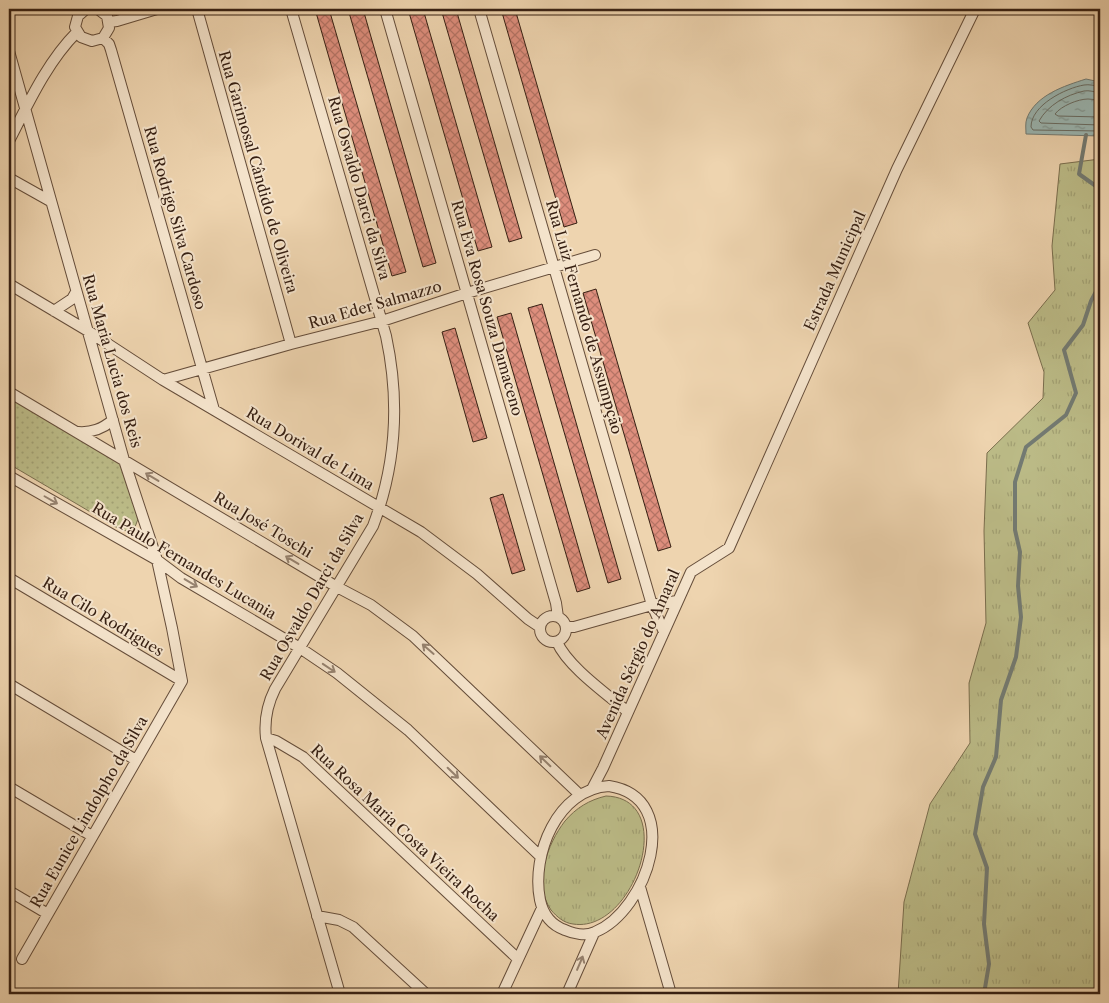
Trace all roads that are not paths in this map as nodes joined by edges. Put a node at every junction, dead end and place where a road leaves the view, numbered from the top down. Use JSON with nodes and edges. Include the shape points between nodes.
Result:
{"nodes":[{"id":1,"x":98,"y":9,"type":"edge"},
{"id":2,"x":157,"y":9,"type":"edge"},
{"id":3,"x":196,"y":9,"type":"edge"},
{"id":4,"x":291,"y":9,"type":"edge"},
{"id":5,"x":385,"y":9,"type":"edge"},
{"id":6,"x":479,"y":9,"type":"edge"},
{"id":7,"x":975,"y":9,"type":"edge"},
{"id":8,"x":81,"y":10,"type":"edge"},
{"id":9,"x":109,"y":22,"type":"junction"},
{"id":10,"x":78,"y":32,"type":"junction"},
{"id":11,"x":103,"y":38,"type":"junction"},
{"id":12,"x":9,"y":51,"type":"edge"},
{"id":13,"x":13,"y":81,"type":"edge"},
{"id":14,"x":34,"y":93,"type":"junction"},
{"id":15,"x":25,"y":110,"type":"junction"},
{"id":16,"x":9,"y":141,"type":"edge"},
{"id":17,"x":9,"y":178,"type":"edge"},
{"id":18,"x":50,"y":201,"type":"junction"},
{"id":19,"x":595,"y":255,"type":"dead end"},
{"id":20,"x":554,"y":267,"type":"junction"},
{"id":21,"x":9,"y":284,"type":"edge"},
{"id":22,"x":76,"y":292,"type":"junction"},
{"id":23,"x":467,"y":293,"type":"junction"},
{"id":24,"x":54,"y":311,"type":"junction"},
{"id":25,"x":382,"y":321,"type":"junction"},
{"id":26,"x":88,"y":331,"type":"junction"},
{"id":27,"x":291,"y":344,"type":"junction"},
{"id":28,"x":203,"y":370,"type":"junction"},
{"id":29,"x":163,"y":380,"type":"junction"},
{"id":30,"x":9,"y":392,"type":"edge"},
{"id":31,"x":214,"y":410,"type":"junction"},
{"id":32,"x":113,"y":420,"type":"junction"},
{"id":33,"x":78,"y":432,"type":"junction"},
{"id":34,"x":124,"y":460,"type":"junction"},
{"id":35,"x":9,"y":476,"type":"edge"},
{"id":36,"x":380,"y":508,"type":"junction"},
{"id":37,"x":729,"y":548,"type":"joint"},
{"id":38,"x":157,"y":560,"type":"junction"},
{"id":39,"x":9,"y":578,"type":"edge"},
{"id":40,"x":337,"y":587,"type":"junction"},
{"id":41,"x":677,"y":601,"type":"junction"},
{"id":42,"x":652,"y":605,"type":"junction"},
{"id":43,"x":558,"y":616,"type":"junction"},
{"id":44,"x":540,"y":627,"type":"junction"},
{"id":45,"x":566,"y":627,"type":"junction"},
{"id":46,"x":664,"y":632,"type":"junction"},
{"id":47,"x":557,"y":642,"type":"junction"},
{"id":48,"x":300,"y":648,"type":"junction"},
{"id":49,"x":182,"y":681,"type":"junction"},
{"id":50,"x":9,"y":684,"type":"edge"},
{"id":51,"x":628,"y":712,"type":"junction"},
{"id":52,"x":266,"y":738,"type":"junction"},
{"id":53,"x":136,"y":760,"type":"junction"},
{"id":54,"x":9,"y":787,"type":"edge"},
{"id":55,"x":592,"y":789,"type":"junction"},
{"id":56,"x":580,"y":795,"type":"junction"},
{"id":57,"x":92,"y":836,"type":"junction"},
{"id":58,"x":541,"y":857,"type":"junction"},
{"id":59,"x":640,"y":887,"type":"junction"},
{"id":60,"x":9,"y":891,"type":"edge"},
{"id":61,"x":542,"y":908,"type":"junction"},
{"id":62,"x":48,"y":914,"type":"junction"},
{"id":63,"x":317,"y":916,"type":"junction"},
{"id":64,"x":594,"y":933,"type":"junction"},
{"id":65,"x":22,"y":959,"type":"dead end"},
{"id":66,"x":518,"y":959,"type":"junction"},
{"id":67,"x":340,"y":994,"type":"edge"},
{"id":68,"x":426,"y":994,"type":"edge"},
{"id":69,"x":502,"y":994,"type":"edge"},
{"id":70,"x":567,"y":994,"type":"edge"},
{"id":71,"x":671,"y":994,"type":"edge"}],
"edges":[{"from":1,"to":9,"type":"street"},
{"from":2,"to":9,"type":"street"},
{"from":3,"to":27,"type":"street","name":"Rua Garimosal Cândido de Oliveira"},
{"from":4,"to":25,"type":"street","name":"Rua Osvaldo Darci da Silva"},
{"from":5,"to":23,"type":"street","name":"Rua Eva Rosa Souza Damaceno"},
{"from":6,"to":20,"type":"street","name":"Rua Luiz Fernando de Assumpção"},
{"from":7,"to":37,"type":"street","name":"Estrada Municipal","via":[[897,169]]},
{"from":8,"to":10,"type":"street","via":[[76,21]]},
{"from":9,"to":11,"type":"street"},
{"from":10,"to":11,"type":"street","via":[[86,40]]},
{"from":10,"to":14,"type":"street","via":[[65,45]]},
{"from":11,"to":28,"type":"street","name":"Rua Rodrigo Silva Cardoso","via":[[111,50]]},
{"from":12,"to":13,"type":"street","name":"Rua Maria Lucia dos Reis"},
{"from":13,"to":14,"type":"street"},
{"from":13,"to":15,"type":"street","name":"Rua Maria Lucia dos Reis"},
{"from":14,"to":15,"type":"street"},
{"from":15,"to":16,"type":"street"},
{"from":15,"to":18,"type":"street","name":"Rua Maria Lucia dos Reis"},
{"from":17,"to":18,"type":"street"},
{"from":18,"to":22,"type":"street","name":"Rua Maria Lucia dos Reis"},
{"from":19,"to":20,"type":"street","name":"Rua Eder Salmazzo"},
{"from":20,"to":23,"type":"street","name":"Rua Eder Salmazzo"},
{"from":20,"to":42,"type":"street","name":"Rua Luiz Fernando de Assumpção"},
{"from":21,"to":24,"type":"street","name":"Rua Dorival de Lima"},
{"from":22,"to":24,"type":"street","via":[[72,299]]},
{"from":22,"to":26,"type":"street","name":"Rua Maria Lucia dos Reis"},
{"from":23,"to":25,"type":"street","name":"Rua Eder Salmazzo"},
{"from":23,"to":43,"type":"street","name":"Rua Eva Rosa Souza Damaceno"},
{"from":24,"to":26,"type":"street","name":"Rua Dorival de Lima"},
{"from":25,"to":27,"type":"street","name":"Rua Eder Salmazzo"},
{"from":25,"to":36,"type":"street","name":"Rua Osvaldo Darci da Silva","via":[[393,373],[395,414],[391,460]]},
{"from":26,"to":29,"type":"street","name":"Rua Dorival de Lima"},
{"from":26,"to":32,"type":"street","name":"Rua Maria Lucia dos Reis"},
{"from":27,"to":28,"type":"street","name":"Rua Eder Salmazzo"},
{"from":28,"to":29,"type":"street","name":"Rua Eder Salmazzo"},
{"from":28,"to":31,"type":"street","name":"Rua Rodrigo Silva Cardoso"},
{"from":29,"to":31,"type":"street","name":"Rua Dorival de Lima"},
{"from":30,"to":33,"type":"street","name":"Rua José Toschi"},
{"from":31,"to":36,"type":"street","name":"Rua Dorival de Lima"},
{"from":32,"to":33,"type":"street","via":[[97,430]]},
{"from":32,"to":34,"type":"street","name":"Rua Maria Lucia dos Reis"},
{"from":33,"to":34,"type":"street","name":"Rua José Toschi"},
{"from":34,"to":38,"type":"street","name":"Rua Maria Lucia dos Reis"},
{"from":40,"to":34,"type":"street","name":"Rua José Toschi","one_way":true},
{"from":35,"to":38,"type":"street","name":"Rua Paulo Fernandes Lucania","one_way":true},
{"from":36,"to":40,"type":"street","name":"Rua Osvaldo Darci da Silva"},
{"from":36,"to":44,"type":"street","name":"Rua Dorival de Lima","via":[[439,545]]},
{"from":37,"to":41,"type":"street","name":"Avenida Sérgio do Amaral","via":[[690,572]]},
{"from":38,"to":48,"type":"street","name":"Rua Paulo Fernandes Lucania","one_way":true,"via":[[181,578]]},
{"from":38,"to":49,"type":"street","name":"Rua Maria Lucia dos Reis"},
{"from":39,"to":49,"type":"street","name":"Rua Cilo Rodrigues"},
{"from":40,"to":48,"type":"street","name":"Rua Osvaldo Darci da Silva"},
{"from":56,"to":40,"type":"street","name":"Rua José Toschi","one_way":true,"via":[[412,636],[371,606]]},
{"from":41,"to":42,"type":"street"},
{"from":41,"to":46,"type":"street","name":"Avenida Sérgio do Amaral"},
{"from":42,"to":45,"type":"street"},
{"from":42,"to":46,"type":"street","name":"Rua Luiz Fernando de Assumpção"},
{"from":43,"to":44,"type":"street","via":[[544,619]]},
{"from":43,"to":45,"type":"street"},
{"from":44,"to":47,"type":"street","via":[[544,640]]},
{"from":45,"to":47,"type":"street","via":[[564,636]]},
{"from":46,"to":51,"type":"street","name":"Avenida Sérgio do Amaral"},
{"from":47,"to":51,"type":"street","via":[[570,662]]},
{"from":48,"to":52,"type":"street","name":"Rua Osvaldo Darci da Silva","via":[[271,697],[266,714]]},
{"from":48,"to":58,"type":"street","name":"Rua Paulo Fernandes Lucania","one_way":true,"via":[[408,730]]},
{"from":49,"to":53,"type":"street","name":"Rua Eunice Lindolpho da Silva"},
{"from":50,"to":53,"type":"street"},
{"from":51,"to":55,"type":"street","name":"Avenida Sérgio do Amaral"},
{"from":52,"to":63,"type":"street","name":"Rua Osvaldo Darci da Silva"},
{"from":52,"to":66,"type":"street","name":"Rua Rosa Maria Costa Vieira Rocha","via":[[302,757]]},
{"from":53,"to":57,"type":"street","name":"Rua Eunice Lindolpho da Silva"},
{"from":54,"to":57,"type":"street"},
{"from":55,"to":56,"type":"street"},
{"from":55,"to":59,"type":"street","via":[[618,788],[635,796],[645,807],[650,820],[651,848]]},
{"from":56,"to":58,"type":"street","via":[[555,822]]},
{"from":57,"to":62,"type":"street","name":"Rua Eunice Lindolpho da Silva"},
{"from":58,"to":61,"type":"street","via":[[538,883]]},
{"from":59,"to":64,"type":"street","via":[[625,909]]},
{"from":59,"to":71,"type":"street"},
{"from":60,"to":62,"type":"street"},
{"from":61,"to":64,"type":"street","via":[[561,929],[576,934]]},
{"from":61,"to":66,"type":"street"},
{"from":62,"to":65,"type":"street","name":"Rua Eunice Lindolpho da Silva"},
{"from":63,"to":67,"type":"street","name":"Rua Osvaldo Darci da Silva"},
{"from":63,"to":68,"type":"street","via":[[339,920],[353,928]]},
{"from":70,"to":64,"type":"street","one_way":true},
{"from":66,"to":69,"type":"street"}]}
